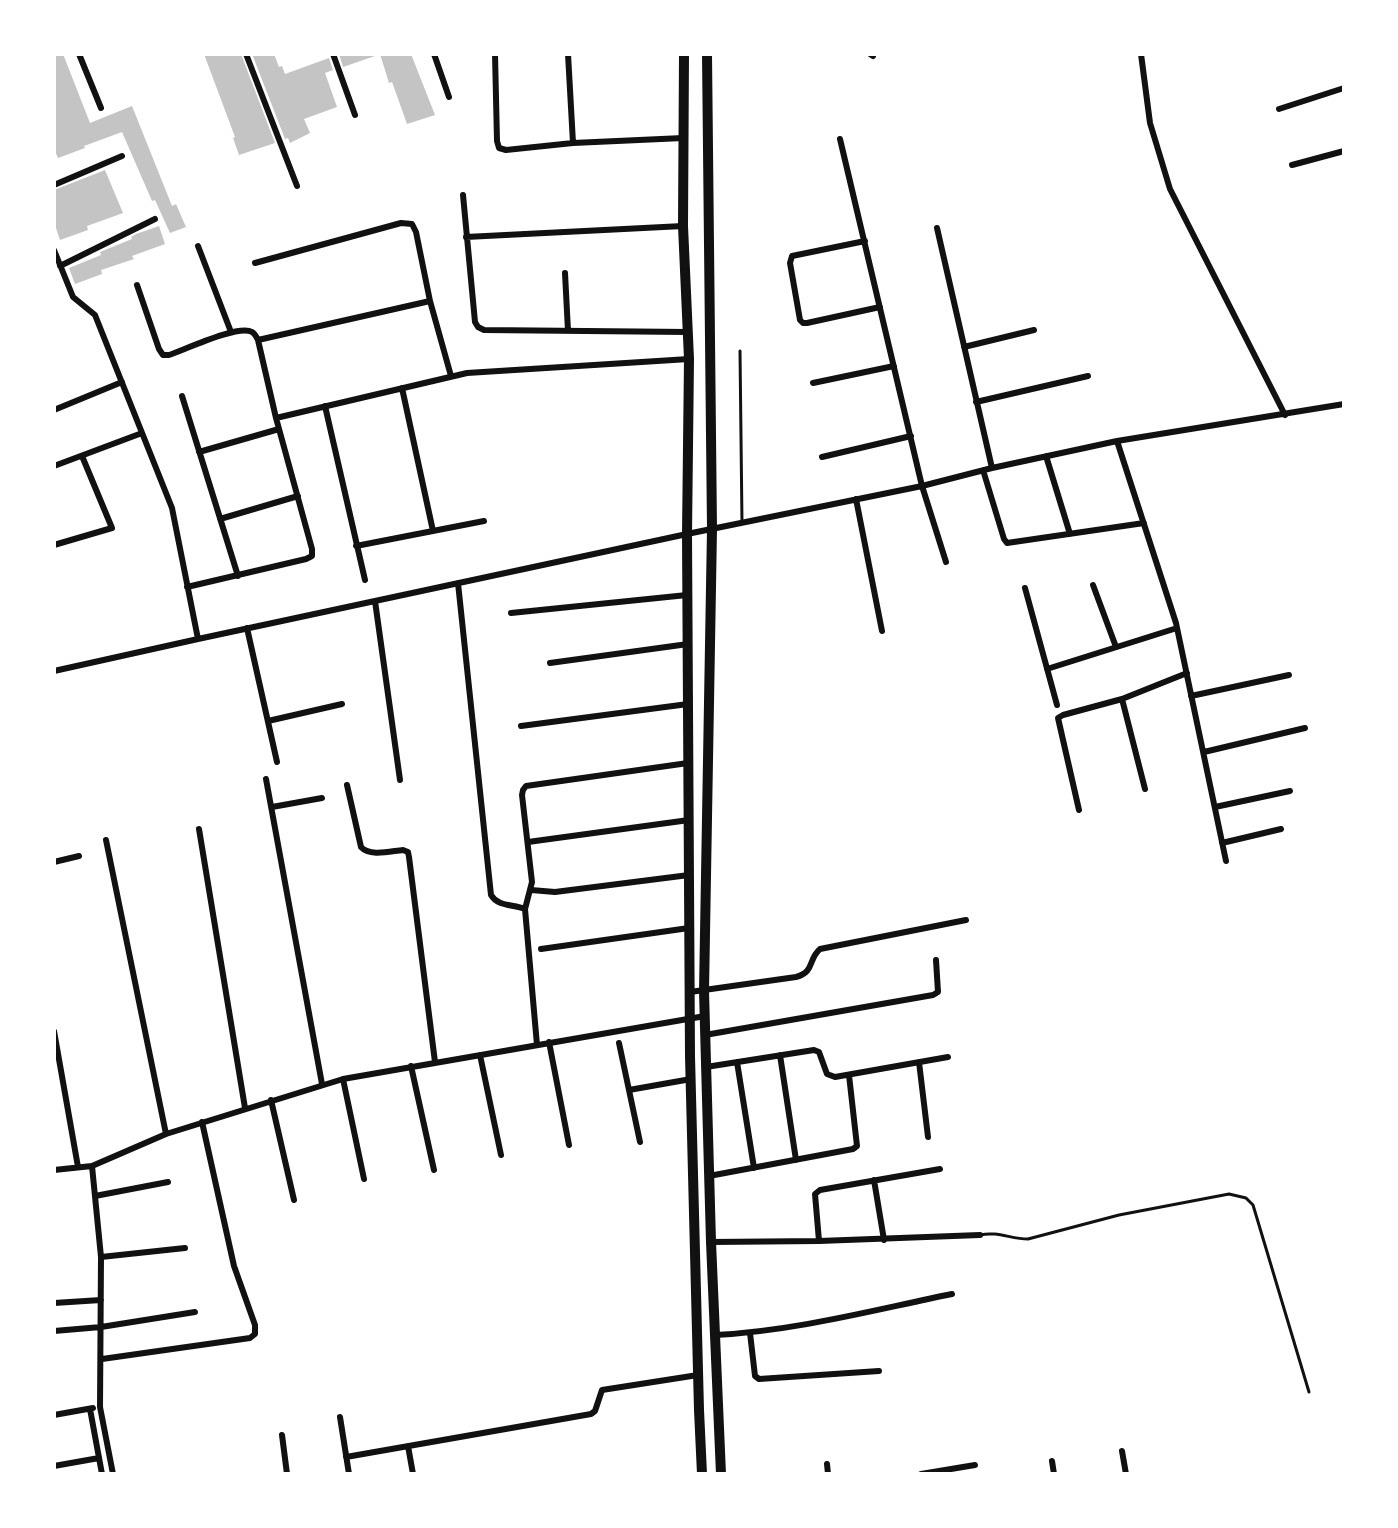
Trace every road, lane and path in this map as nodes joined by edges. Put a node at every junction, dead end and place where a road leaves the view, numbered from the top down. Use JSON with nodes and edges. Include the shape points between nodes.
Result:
{"nodes":[{"id":1,"x":79,"y":54,"type":"edge"},
{"id":2,"x":246,"y":54,"type":"edge"},
{"id":3,"x":333,"y":54,"type":"edge"},
{"id":4,"x":434,"y":54,"type":"edge"},
{"id":5,"x":495,"y":54,"type":"edge"},
{"id":6,"x":568,"y":54,"type":"edge"},
{"id":7,"x":684,"y":54,"type":"edge"},
{"id":8,"x":707,"y":54,"type":"edge"},
{"id":9,"x":1141,"y":54,"type":"edge"},
{"id":10,"x":1344,"y":88,"type":"edge"},
{"id":11,"x":449,"y":97,"type":"dead end"},
{"id":12,"x":101,"y":108,"type":"dead end"},
{"id":13,"x":1279,"y":109,"type":"dead end"},
{"id":14,"x":355,"y":115,"type":"dead end"},
{"id":15,"x":683,"y":138,"type":"junction"},
{"id":16,"x":840,"y":139,"type":"dead end"},
{"id":17,"x":573,"y":143,"type":"junction"},
{"id":18,"x":1344,"y":151,"type":"edge"},
{"id":19,"x":122,"y":156,"type":"dead end"},
{"id":20,"x":1292,"y":165,"type":"dead end"},
{"id":21,"x":54,"y":185,"type":"edge"},
{"id":22,"x":297,"y":186,"type":"dead end"},
{"id":23,"x":463,"y":195,"type":"dead end"},
{"id":24,"x":155,"y":219,"type":"dead end"},
{"id":25,"x":683,"y":226,"type":"junction"},
{"id":26,"x":937,"y":228,"type":"dead end"},
{"id":27,"x":466,"y":237,"type":"junction"},
{"id":28,"x":865,"y":241,"type":"junction"},
{"id":29,"x":198,"y":246,"type":"dead end"},
{"id":30,"x":54,"y":250,"type":"edge"},
{"id":31,"x":255,"y":263,"type":"dead end"},
{"id":32,"x":60,"y":266,"type":"junction"},
{"id":33,"x":566,"y":273,"type":"dead end"},
{"id":34,"x":137,"y":285,"type":"dead end"},
{"id":35,"x":430,"y":301,"type":"junction"},
{"id":36,"x":880,"y":307,"type":"junction"},
{"id":37,"x":1034,"y":330,"type":"dead end"},
{"id":38,"x":568,"y":331,"type":"junction"},
{"id":39,"x":687,"y":332,"type":"junction"},
{"id":40,"x":231,"y":333,"type":"junction"},
{"id":41,"x":258,"y":340,"type":"junction"},
{"id":42,"x":964,"y":347,"type":"junction"},
{"id":43,"x":740,"y":351,"type":"dead end"},
{"id":44,"x":688,"y":359,"type":"junction"},
{"id":45,"x":894,"y":366,"type":"junction"},
{"id":46,"x":451,"y":376,"type":"junction"},
{"id":47,"x":1088,"y":376,"type":"dead end"},
{"id":48,"x":122,"y":382,"type":"junction"},
{"id":49,"x":813,"y":383,"type":"dead end"},
{"id":50,"x":402,"y":388,"type":"junction"},
{"id":51,"x":182,"y":396,"type":"dead end"},
{"id":52,"x":976,"y":402,"type":"junction"},
{"id":53,"x":1344,"y":404,"type":"edge"},
{"id":54,"x":325,"y":406,"type":"junction"},
{"id":55,"x":55,"y":408,"type":"edge"},
{"id":56,"x":1285,"y":415,"type":"junction"},
{"id":57,"x":276,"y":418,"type":"junction"},
{"id":58,"x":279,"y":429,"type":"junction"},
{"id":59,"x":142,"y":433,"type":"junction"},
{"id":60,"x":911,"y":436,"type":"junction"},
{"id":61,"x":1117,"y":441,"type":"junction"},
{"id":62,"x":199,"y":452,"type":"junction"},
{"id":63,"x":82,"y":456,"type":"junction"},
{"id":64,"x":1046,"y":456,"type":"junction"},
{"id":65,"x":822,"y":457,"type":"dead end"},
{"id":66,"x":54,"y":466,"type":"edge"},
{"id":67,"x":992,"y":468,"type":"junction"},
{"id":68,"x":983,"y":470,"type":"junction"},
{"id":69,"x":922,"y":486,"type":"junction"},
{"id":70,"x":298,"y":496,"type":"junction"},
{"id":71,"x":856,"y":500,"type":"junction"},
{"id":72,"x":220,"y":519,"type":"junction"},
{"id":73,"x":484,"y":521,"type":"dead end"},
{"id":74,"x":742,"y":523,"type":"junction"},
{"id":75,"x":1144,"y":523,"type":"junction"},
{"id":76,"x":712,"y":529,"type":"junction"},
{"id":77,"x":433,"y":531,"type":"junction"},
{"id":78,"x":687,"y":534,"type":"junction"},
{"id":79,"x":1070,"y":534,"type":"junction"},
{"id":80,"x":54,"y":545,"type":"edge"},
{"id":81,"x":356,"y":546,"type":"junction"},
{"id":82,"x":946,"y":562,"type":"dead end"},
{"id":83,"x":238,"y":576,"type":"junction"},
{"id":84,"x":365,"y":580,"type":"dead end"},
{"id":85,"x":458,"y":583,"type":"junction"},
{"id":86,"x":1093,"y":585,"type":"dead end"},
{"id":87,"x":187,"y":587,"type":"junction"},
{"id":88,"x":1025,"y":588,"type":"dead end"},
{"id":89,"x":687,"y":595,"type":"junction"},
{"id":90,"x":375,"y":601,"type":"junction"},
{"id":91,"x":511,"y":613,"type":"dead end"},
{"id":92,"x":247,"y":628,"type":"junction"},
{"id":93,"x":1177,"y":628,"type":"junction"},
{"id":94,"x":882,"y":631,"type":"dead end"},
{"id":95,"x":198,"y":639,"type":"junction"},
{"id":96,"x":688,"y":644,"type":"junction"},
{"id":97,"x":1116,"y":647,"type":"junction"},
{"id":98,"x":550,"y":663,"type":"dead end"},
{"id":99,"x":1047,"y":669,"type":"junction"},
{"id":100,"x":54,"y":672,"type":"edge"},
{"id":101,"x":1187,"y":674,"type":"junction"},
{"id":102,"x":1288,"y":675,"type":"dead end"},
{"id":103,"x":1191,"y":696,"type":"junction"},
{"id":104,"x":1122,"y":699,"type":"junction"},
{"id":105,"x":342,"y":704,"type":"dead end"},
{"id":106,"x":688,"y":704,"type":"junction"},
{"id":107,"x":1057,"y":705,"type":"dead end"},
{"id":108,"x":268,"y":721,"type":"junction"},
{"id":109,"x":521,"y":726,"type":"dead end"},
{"id":110,"x":1305,"y":728,"type":"dead end"},
{"id":111,"x":1204,"y":752,"type":"junction"},
{"id":112,"x":277,"y":762,"type":"dead end"},
{"id":113,"x":688,"y":763,"type":"junction"},
{"id":114,"x":266,"y":779,"type":"dead end"},
{"id":115,"x":400,"y":780,"type":"dead end"},
{"id":116,"x":347,"y":785,"type":"dead end"},
{"id":117,"x":1145,"y":789,"type":"dead end"},
{"id":118,"x":1290,"y":791,"type":"dead end"},
{"id":119,"x":322,"y":798,"type":"dead end"},
{"id":120,"x":272,"y":807,"type":"junction"},
{"id":121,"x":1215,"y":807,"type":"junction"},
{"id":122,"x":1079,"y":810,"type":"dead end"},
{"id":123,"x":689,"y":820,"type":"junction"},
{"id":124,"x":1281,"y":829,"type":"dead end"},
{"id":125,"x":199,"y":830,"type":"dead end"},
{"id":126,"x":106,"y":840,"type":"dead end"},
{"id":127,"x":528,"y":842,"type":"junction"},
{"id":128,"x":1222,"y":843,"type":"junction"},
{"id":129,"x":79,"y":856,"type":"dead end"},
{"id":130,"x":1226,"y":861,"type":"dead end"},
{"id":131,"x":54,"y":862,"type":"edge"},
{"id":132,"x":689,"y":874,"type":"junction"},
{"id":133,"x":531,"y":890,"type":"junction"},
{"id":134,"x":525,"y":909,"type":"junction"},
{"id":135,"x":966,"y":920,"type":"dead end"},
{"id":136,"x":689,"y":928,"type":"junction"},
{"id":137,"x":541,"y":949,"type":"dead end"},
{"id":138,"x":936,"y":960,"type":"dead end"},
{"id":139,"x":704,"y":991,"type":"junction"},
{"id":140,"x":690,"y":992,"type":"junction"},
{"id":141,"x":705,"y":1016,"type":"junction"},
{"id":142,"x":690,"y":1017,"type":"junction"},
{"id":143,"x":54,"y":1031,"type":"edge"},
{"id":144,"x":705,"y":1035,"type":"junction"},
{"id":145,"x":549,"y":1042,"type":"junction"},
{"id":146,"x":618,"y":1043,"type":"dead end"},
{"id":147,"x":537,"y":1045,"type":"junction"},
{"id":148,"x":480,"y":1055,"type":"junction"},
{"id":149,"x":780,"y":1055,"type":"junction"},
{"id":150,"x":948,"y":1057,"type":"dead end"},
{"id":151,"x":435,"y":1062,"type":"junction"},
{"id":152,"x":737,"y":1062,"type":"junction"},
{"id":153,"x":919,"y":1062,"type":"junction"},
{"id":154,"x":411,"y":1066,"type":"junction"},
{"id":155,"x":706,"y":1067,"type":"junction"},
{"id":156,"x":849,"y":1075,"type":"junction"},
{"id":157,"x":343,"y":1079,"type":"junction"},
{"id":158,"x":691,"y":1079,"type":"junction"},
{"id":159,"x":322,"y":1084,"type":"junction"},
{"id":160,"x":629,"y":1090,"type":"junction"},
{"id":161,"x":271,"y":1100,"type":"junction"},
{"id":162,"x":245,"y":1108,"type":"junction"},
{"id":163,"x":202,"y":1122,"type":"junction"},
{"id":164,"x":166,"y":1134,"type":"junction"},
{"id":165,"x":928,"y":1137,"type":"dead end"},
{"id":166,"x":640,"y":1142,"type":"dead end"},
{"id":167,"x":568,"y":1145,"type":"dead end"},
{"id":168,"x":501,"y":1155,"type":"dead end"},
{"id":169,"x":796,"y":1160,"type":"junction"},
{"id":170,"x":92,"y":1166,"type":"junction"},
{"id":171,"x":78,"y":1167,"type":"junction"},
{"id":172,"x":754,"y":1168,"type":"junction"},
{"id":173,"x":940,"y":1169,"type":"dead end"},
{"id":174,"x":54,"y":1170,"type":"edge"},
{"id":175,"x":434,"y":1170,"type":"dead end"},
{"id":176,"x":709,"y":1176,"type":"junction"},
{"id":177,"x":364,"y":1179,"type":"dead end"},
{"id":178,"x":874,"y":1180,"type":"junction"},
{"id":179,"x":168,"y":1182,"type":"dead end"},
{"id":180,"x":95,"y":1196,"type":"junction"},
{"id":181,"x":294,"y":1200,"type":"dead end"},
{"id":182,"x":980,"y":1234,"type":"joint"},
{"id":183,"x":884,"y":1240,"type":"junction"},
{"id":184,"x":819,"y":1241,"type":"junction"},
{"id":185,"x":711,"y":1242,"type":"junction"},
{"id":186,"x":185,"y":1248,"type":"dead end"},
{"id":187,"x":101,"y":1257,"type":"junction"},
{"id":188,"x":952,"y":1294,"type":"dead end"},
{"id":189,"x":101,"y":1300,"type":"junction"},
{"id":190,"x":54,"y":1303,"type":"edge"},
{"id":191,"x":195,"y":1312,"type":"dead end"},
{"id":192,"x":101,"y":1327,"type":"junction"},
{"id":193,"x":54,"y":1331,"type":"edge"},
{"id":194,"x":750,"y":1333,"type":"junction"},
{"id":195,"x":715,"y":1335,"type":"junction"},
{"id":196,"x":102,"y":1359,"type":"junction"},
{"id":197,"x":879,"y":1371,"type":"dead end"},
{"id":198,"x":698,"y":1375,"type":"junction"},
{"id":199,"x":1309,"y":1392,"type":"dead end"},
{"id":200,"x":100,"y":1407,"type":"junction"},
{"id":201,"x":90,"y":1408,"type":"junction"},
{"id":202,"x":54,"y":1415,"type":"edge"},
{"id":203,"x":340,"y":1417,"type":"dead end"},
{"id":204,"x":282,"y":1435,"type":"dead end"},
{"id":205,"x":408,"y":1446,"type":"junction"},
{"id":206,"x":1122,"y":1451,"type":"dead end"},
{"id":207,"x":346,"y":1457,"type":"junction"},
{"id":208,"x":99,"y":1458,"type":"junction"},
{"id":209,"x":1052,"y":1461,"type":"dead end"},
{"id":210,"x":827,"y":1464,"type":"dead end"},
{"id":211,"x":975,"y":1465,"type":"dead end"},
{"id":212,"x":54,"y":1466,"type":"edge"},
{"id":213,"x":102,"y":1474,"type":"edge"},
{"id":214,"x":113,"y":1474,"type":"edge"},
{"id":215,"x":287,"y":1474,"type":"edge"},
{"id":216,"x":349,"y":1474,"type":"edge"},
{"id":217,"x":413,"y":1474,"type":"edge"},
{"id":218,"x":702,"y":1474,"type":"edge"},
{"id":219,"x":721,"y":1474,"type":"edge"},
{"id":220,"x":828,"y":1474,"type":"edge"},
{"id":221,"x":921,"y":1474,"type":"edge"},
{"id":222,"x":1054,"y":1474,"type":"edge"},
{"id":223,"x":1126,"y":1474,"type":"edge"}],
"edges":[{"from":1,"to":12,"type":"street"},
{"from":2,"to":22,"type":"street"},
{"from":3,"to":14,"type":"street"},
{"from":4,"to":11,"type":"street"},
{"from":5,"to":17,"type":"street","via":[[500,148]]},
{"from":6,"to":17,"type":"street"},
{"from":7,"to":15,"type":"highway"},
{"from":8,"to":76,"type":"highway"},
{"from":9,"to":56,"type":"street","via":[[1150,123],[1168,182]]},
{"from":10,"to":13,"type":"street"},
{"from":15,"to":17,"type":"street"},
{"from":15,"to":25,"type":"highway"},
{"from":16,"to":28,"type":"street"},
{"from":18,"to":20,"type":"street"},
{"from":19,"to":21,"type":"street"},
{"from":23,"to":27,"type":"street"},
{"from":24,"to":32,"type":"street"},
{"from":25,"to":27,"type":"street"},
{"from":25,"to":39,"type":"highway"},
{"from":26,"to":42,"type":"street"},
{"from":27,"to":38,"type":"street","via":[[478,327]]},
{"from":28,"to":36,"type":"street"},
{"from":28,"to":36,"type":"street","via":[[792,256],[800,320],[807,323]]},
{"from":29,"to":40,"type":"street"},
{"from":30,"to":32,"type":"street"},
{"from":31,"to":35,"type":"street","via":[[401,223],[412,224]]},
{"from":32,"to":48,"type":"street","via":[[73,297],[95,315]]},
{"from":33,"to":38,"type":"street"},
{"from":34,"to":40,"type":"street","via":[[163,355]]},
{"from":35,"to":41,"type":"street"},
{"from":35,"to":46,"type":"street"},
{"from":36,"to":45,"type":"street"},
{"from":37,"to":42,"type":"street"},
{"from":38,"to":39,"type":"street"},
{"from":39,"to":44,"type":"highway"},
{"from":40,"to":41,"type":"street","via":[[245,330]]},
{"from":41,"to":57,"type":"street"},
{"from":42,"to":52,"type":"street"},
{"from":43,"to":74,"type":"lane"},
{"from":44,"to":46,"type":"street"},
{"from":44,"to":78,"type":"highway"},
{"from":45,"to":49,"type":"street"},
{"from":45,"to":60,"type":"street"},
{"from":46,"to":50,"type":"street"},
{"from":47,"to":52,"type":"street"},
{"from":48,"to":55,"type":"street"},
{"from":48,"to":59,"type":"street"},
{"from":50,"to":54,"type":"street"},
{"from":50,"to":77,"type":"street"},
{"from":51,"to":62,"type":"street"},
{"from":52,"to":67,"type":"street"},
{"from":53,"to":56,"type":"street"},
{"from":54,"to":57,"type":"street"},
{"from":54,"to":81,"type":"street"},
{"from":56,"to":61,"type":"street"},
{"from":57,"to":58,"type":"street"},
{"from":58,"to":62,"type":"street"},
{"from":58,"to":70,"type":"street"},
{"from":59,"to":63,"type":"street"},
{"from":59,"to":87,"type":"street","via":[[171,508]]},
{"from":60,"to":65,"type":"street"},
{"from":60,"to":69,"type":"street"},
{"from":61,"to":64,"type":"street"},
{"from":61,"to":75,"type":"street"},
{"from":62,"to":72,"type":"street"},
{"from":63,"to":66,"type":"street"},
{"from":63,"to":80,"type":"street","via":[[111,528]]},
{"from":64,"to":67,"type":"street"},
{"from":64,"to":79,"type":"street"},
{"from":67,"to":68,"type":"street"},
{"from":68,"to":69,"type":"street"},
{"from":68,"to":79,"type":"street","via":[[1007,543]]},
{"from":69,"to":71,"type":"street"},
{"from":69,"to":82,"type":"street"},
{"from":70,"to":72,"type":"street"},
{"from":70,"to":83,"type":"street","via":[[312,556]]},
{"from":71,"to":74,"type":"street"},
{"from":71,"to":94,"type":"street"},
{"from":72,"to":83,"type":"street"},
{"from":73,"to":77,"type":"street"},
{"from":74,"to":76,"type":"street"},
{"from":75,"to":79,"type":"street"},
{"from":75,"to":93,"type":"street"},
{"from":76,"to":78,"type":"street"},
{"from":76,"to":139,"type":"highway"},
{"from":77,"to":81,"type":"street"},
{"from":78,"to":85,"type":"street"},
{"from":78,"to":89,"type":"highway"},
{"from":81,"to":84,"type":"street"},
{"from":83,"to":87,"type":"street"},
{"from":85,"to":90,"type":"street"},
{"from":85,"to":134,"type":"street","via":[[491,895],[499,903]]},
{"from":86,"to":97,"type":"street"},
{"from":87,"to":95,"type":"street"},
{"from":88,"to":99,"type":"street"},
{"from":89,"to":91,"type":"street"},
{"from":89,"to":96,"type":"highway"},
{"from":90,"to":92,"type":"street"},
{"from":90,"to":115,"type":"street"},
{"from":92,"to":95,"type":"street"},
{"from":92,"to":108,"type":"street"},
{"from":93,"to":97,"type":"street"},
{"from":93,"to":101,"type":"street"},
{"from":95,"to":100,"type":"street"},
{"from":96,"to":98,"type":"street"},
{"from":96,"to":106,"type":"highway"},
{"from":97,"to":99,"type":"street"},
{"from":99,"to":107,"type":"street"},
{"from":101,"to":103,"type":"street"},
{"from":101,"to":104,"type":"street"},
{"from":102,"to":103,"type":"street"},
{"from":103,"to":111,"type":"street"},
{"from":104,"to":117,"type":"street"},
{"from":104,"to":122,"type":"street","via":[[1058,718]]},
{"from":105,"to":108,"type":"street"},
{"from":106,"to":109,"type":"street"},
{"from":106,"to":113,"type":"highway"},
{"from":108,"to":112,"type":"street"},
{"from":110,"to":111,"type":"street"},
{"from":111,"to":121,"type":"street"},
{"from":113,"to":123,"type":"highway"},
{"from":113,"to":127,"type":"street","via":[[526,786],[522,795]]},
{"from":114,"to":120,"type":"street"},
{"from":116,"to":151,"type":"street","via":[[361,848],[372,853],[403,850],[410,857]]},
{"from":118,"to":121,"type":"street"},
{"from":119,"to":120,"type":"street"},
{"from":120,"to":159,"type":"street"},
{"from":121,"to":128,"type":"street"},
{"from":123,"to":127,"type":"street"},
{"from":123,"to":132,"type":"highway"},
{"from":124,"to":128,"type":"street"},
{"from":125,"to":162,"type":"street"},
{"from":126,"to":164,"type":"street"},
{"from":127,"to":133,"type":"street"},
{"from":128,"to":130,"type":"street"},
{"from":129,"to":131,"type":"street"},
{"from":132,"to":133,"type":"street","via":[[555,892]]},
{"from":132,"to":136,"type":"highway"},
{"from":133,"to":134,"type":"street"},
{"from":134,"to":147,"type":"street"},
{"from":135,"to":139,"type":"street","via":[[820,949],[805,975]]},
{"from":136,"to":137,"type":"street"},
{"from":136,"to":140,"type":"highway"},
{"from":138,"to":144,"type":"street","via":[[938,992],[933,995]]},
{"from":139,"to":140,"type":"street"},
{"from":139,"to":141,"type":"highway"},
{"from":140,"to":142,"type":"highway"},
{"from":141,"to":142,"type":"street"},
{"from":141,"to":144,"type":"highway"},
{"from":142,"to":145,"type":"street"},
{"from":142,"to":158,"type":"highway"},
{"from":143,"to":171,"type":"street"},
{"from":144,"to":155,"type":"highway"},
{"from":145,"to":147,"type":"street"},
{"from":145,"to":167,"type":"street"},
{"from":146,"to":160,"type":"street"},
{"from":147,"to":148,"type":"street"},
{"from":148,"to":151,"type":"street"},
{"from":148,"to":168,"type":"street"},
{"from":149,"to":152,"type":"street"},
{"from":149,"to":156,"type":"street","via":[[814,1050],[819,1052],[827,1074]]},
{"from":149,"to":169,"type":"street"},
{"from":150,"to":153,"type":"street"},
{"from":151,"to":154,"type":"street"},
{"from":152,"to":155,"type":"street"},
{"from":152,"to":172,"type":"street"},
{"from":153,"to":156,"type":"street"},
{"from":153,"to":165,"type":"street"},
{"from":154,"to":157,"type":"street"},
{"from":154,"to":175,"type":"street"},
{"from":155,"to":176,"type":"highway"},
{"from":156,"to":169,"type":"street","via":[[857,1146]]},
{"from":157,"to":159,"type":"street"},
{"from":157,"to":177,"type":"street"},
{"from":158,"to":160,"type":"street"},
{"from":158,"to":198,"type":"highway"},
{"from":159,"to":161,"type":"street"},
{"from":160,"to":166,"type":"street"},
{"from":161,"to":162,"type":"street"},
{"from":161,"to":181,"type":"street"},
{"from":162,"to":163,"type":"street"},
{"from":163,"to":164,"type":"street"},
{"from":163,"to":196,"type":"street","via":[[234,1266],[255,1334],[250,1338]]},
{"from":164,"to":170,"type":"street"},
{"from":169,"to":172,"type":"street"},
{"from":170,"to":171,"type":"street"},
{"from":170,"to":180,"type":"street"},
{"from":171,"to":174,"type":"street"},
{"from":172,"to":176,"type":"street"},
{"from":173,"to":178,"type":"street"},
{"from":176,"to":185,"type":"highway"},
{"from":178,"to":183,"type":"street"},
{"from":178,"to":184,"type":"street","via":[[815,1194]]},
{"from":179,"to":180,"type":"street"},
{"from":180,"to":187,"type":"street"},
{"from":182,"to":183,"type":"street"},
{"from":182,"to":199,"type":"lane","via":[[1028,1239],[1197,1200],[1230,1194],[1246,1198],[1253,1205]]},
{"from":183,"to":184,"type":"street"},
{"from":184,"to":185,"type":"street"},
{"from":185,"to":195,"type":"highway"},
{"from":186,"to":187,"type":"street"},
{"from":187,"to":189,"type":"street"},
{"from":188,"to":194,"type":"street","via":[[831,1321]]},
{"from":189,"to":190,"type":"street"},
{"from":189,"to":192,"type":"street"},
{"from":191,"to":192,"type":"street"},
{"from":192,"to":193,"type":"street"},
{"from":192,"to":196,"type":"street"},
{"from":194,"to":195,"type":"street"},
{"from":194,"to":197,"type":"street","via":[[755,1376],[759,1380]]},
{"from":195,"to":219,"type":"highway"},
{"from":196,"to":200,"type":"street"},
{"from":198,"to":205,"type":"street","via":[[602,1390],[591,1414]]},
{"from":198,"to":218,"type":"highway"},
{"from":200,"to":201,"type":"street"},
{"from":200,"to":214,"type":"street"},
{"from":201,"to":202,"type":"street"},
{"from":201,"to":208,"type":"street"},
{"from":203,"to":207,"type":"street"},
{"from":204,"to":215,"type":"street"},
{"from":205,"to":207,"type":"street"},
{"from":205,"to":217,"type":"street"},
{"from":206,"to":223,"type":"street"},
{"from":207,"to":216,"type":"street"},
{"from":208,"to":212,"type":"street"},
{"from":208,"to":213,"type":"street"},
{"from":209,"to":222,"type":"street"},
{"from":210,"to":220,"type":"street"},
{"from":211,"to":221,"type":"street"}]}
